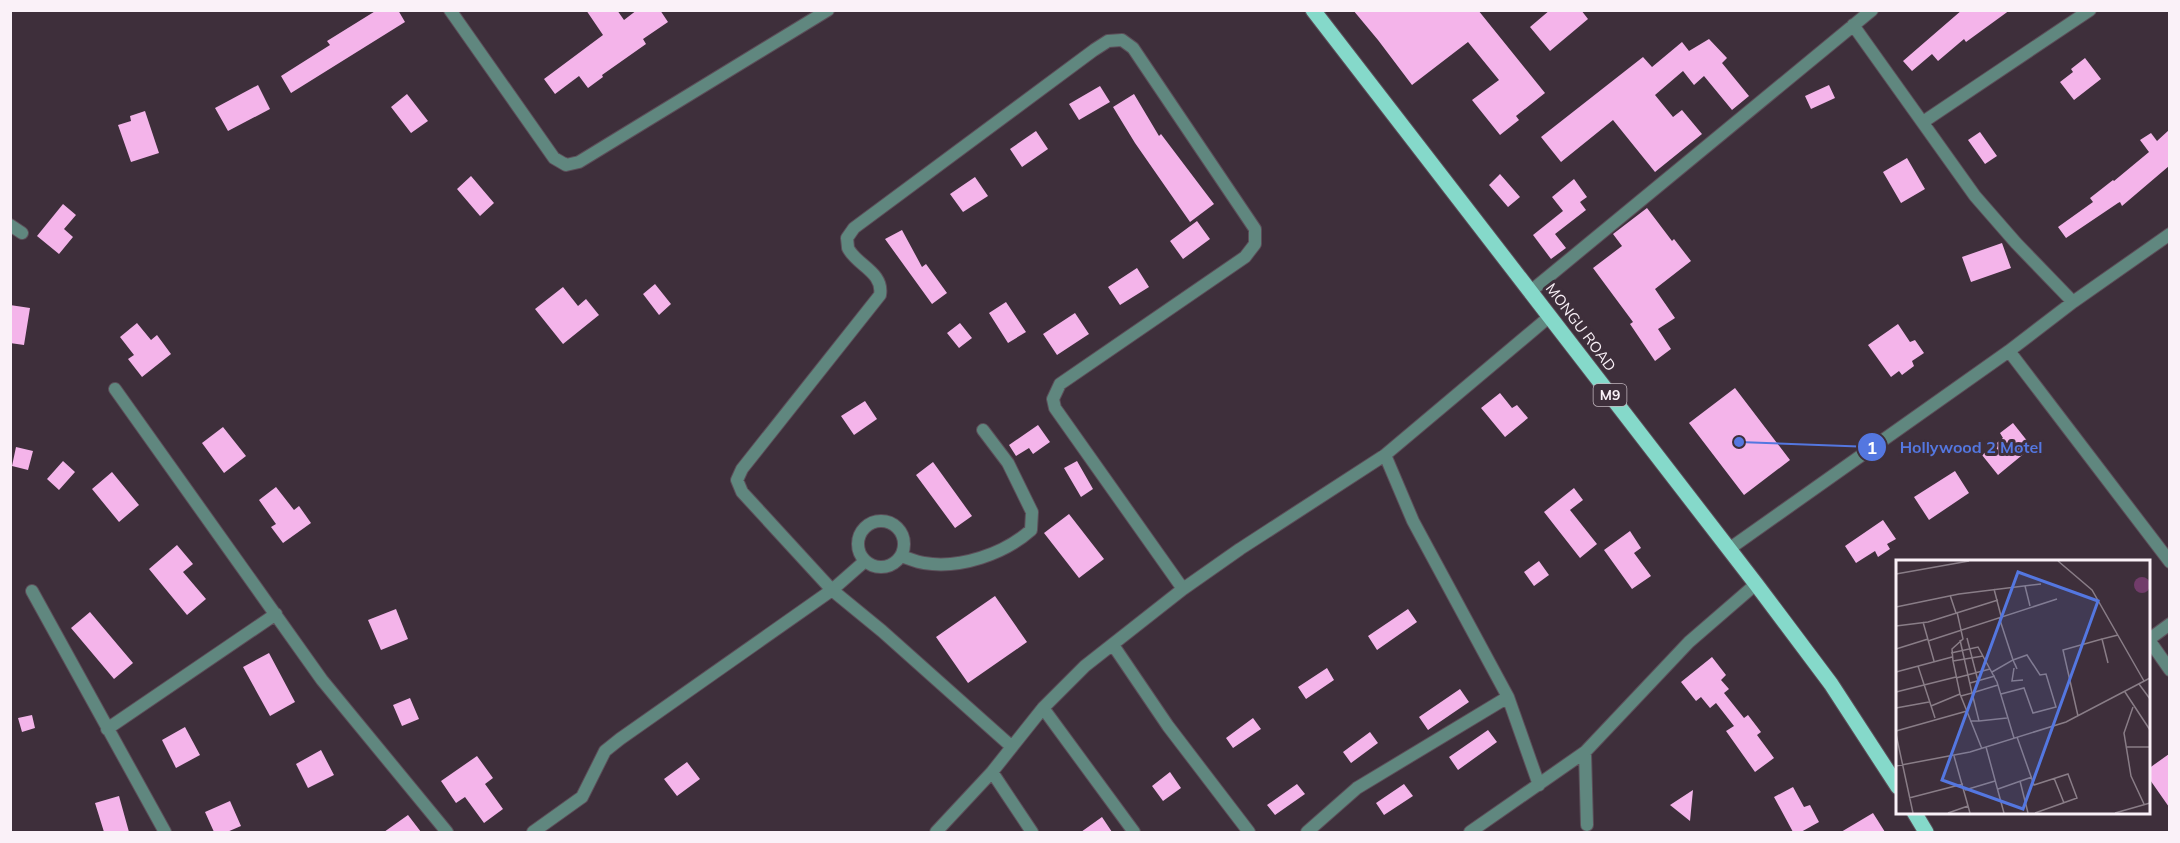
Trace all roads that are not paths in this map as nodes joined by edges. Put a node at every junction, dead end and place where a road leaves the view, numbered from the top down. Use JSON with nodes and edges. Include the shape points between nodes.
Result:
{"nodes":[{"id":1,"x":450,"y":10,"type":"edge"},
{"id":2,"x":828,"y":10,"type":"edge"},
{"id":3,"x":1313,"y":10,"type":"edge"},
{"id":4,"x":1872,"y":10,"type":"edge"},
{"id":5,"x":2090,"y":10,"type":"edge"},
{"id":6,"x":1853,"y":25,"type":"junction"},
{"id":7,"x":1923,"y":122,"type":"junction"},
{"id":8,"x":10,"y":225,"type":"edge"},
{"id":9,"x":22,"y":233,"type":"dead end"},
{"id":10,"x":2169,"y":234,"type":"edge"},
{"id":11,"x":1531,"y":291,"type":"junction"},
{"id":12,"x":2073,"y":302,"type":"junction"},
{"id":13,"x":1549,"y":317,"type":"junction"},
{"id":14,"x":2009,"y":351,"type":"junction"},
{"id":15,"x":115,"y":389,"type":"dead end"},
{"id":16,"x":983,"y":429,"type":"dead end"},
{"id":17,"x":1385,"y":455,"type":"junction"},
{"id":18,"x":1729,"y":549,"type":"junction"},
{"id":19,"x":901,"y":556,"type":"junction"},
{"id":20,"x":865,"y":561,"type":"junction"},
{"id":21,"x":2169,"y":562,"type":"edge"},
{"id":22,"x":1756,"y":584,"type":"junction"},
{"id":23,"x":1183,"y":589,"type":"junction"},
{"id":24,"x":832,"y":590,"type":"junction"},
{"id":25,"x":32,"y":591,"type":"dead end"},
{"id":26,"x":276,"y":614,"type":"junction"},
{"id":27,"x":2169,"y":624,"type":"edge"},
{"id":28,"x":2150,"y":639,"type":"edge"},
{"id":29,"x":2150,"y":642,"type":"edge"},
{"id":30,"x":1113,"y":645,"type":"junction"},
{"id":31,"x":2169,"y":670,"type":"edge"},
{"id":32,"x":1508,"y":697,"type":"junction"},
{"id":33,"x":1044,"y":708,"type":"junction"},
{"id":34,"x":107,"y":729,"type":"junction"},
{"id":35,"x":1012,"y":747,"type":"junction"},
{"id":36,"x":1585,"y":752,"type":"junction"},
{"id":37,"x":992,"y":772,"type":"junction"},
{"id":38,"x":1896,"y":784,"type":"edge"},
{"id":39,"x":1539,"y":785,"type":"junction"},
{"id":40,"x":1915,"y":813,"type":"edge"},
{"id":41,"x":1587,"y":825,"type":"dead end"},
{"id":42,"x":165,"y":832,"type":"edge"},
{"id":43,"x":447,"y":832,"type":"edge"},
{"id":44,"x":533,"y":832,"type":"edge"},
{"id":45,"x":936,"y":832,"type":"edge"},
{"id":46,"x":1032,"y":832,"type":"edge"},
{"id":47,"x":1134,"y":832,"type":"edge"},
{"id":48,"x":1249,"y":832,"type":"edge"},
{"id":49,"x":1307,"y":832,"type":"edge"},
{"id":50,"x":1470,"y":832,"type":"edge"},
{"id":51,"x":1926,"y":832,"type":"edge"}],
"edges":[{"from":1,"to":2,"type":"street","via":[[554,158],[566,165],[579,162]]},
{"from":3,"to":11,"type":"main road","name":"MONGU ROAD","number":"M9"},
{"from":4,"to":6,"type":"street"},
{"from":5,"to":7,"type":"street"},
{"from":6,"to":7,"type":"street"},
{"from":6,"to":11,"type":"street"},
{"from":7,"to":12,"type":"street","via":[[1975,196]]},
{"from":8,"to":9,"type":"street"},
{"from":10,"to":12,"type":"street"},
{"from":11,"to":13,"type":"main road","name":"MONGU ROAD","number":"M9"},
{"from":12,"to":14,"type":"street"},
{"from":13,"to":17,"type":"street"},
{"from":13,"to":18,"type":"main road","name":"MONGU ROAD","number":"M9"},
{"from":14,"to":18,"type":"street"},
{"from":14,"to":21,"type":"street"},
{"from":15,"to":26,"type":"street"},
{"from":16,"to":19,"type":"street","via":[[1008,463],[1032,512],[1030,530],[1001,551],[949,564],[923,563]]},
{"from":17,"to":23,"type":"street"},
{"from":17,"to":32,"type":"street","via":[[1413,521]]},
{"from":18,"to":22,"type":"main road","name":"MONGU ROAD","number":"M9"},
{"from":19,"to":20,"type":"street","via":[[884,567]]},
{"from":19,"to":20,"type":"street","via":[[904,547],[899,529],[892,523],[873,522],[865,527],[858,544]]},
{"from":20,"to":24,"type":"street"},
{"from":22,"to":36,"type":"street","via":[[1689,642]]},
{"from":22,"to":38,"type":"main road","name":"MONGU ROAD","number":"M9","via":[[1831,684]]},
{"from":23,"to":24,"type":"street","via":[[1055,408],[1053,399],[1060,384],[1245,257],[1255,244],[1255,229],[1133,48],[1122,40],[1108,41],[1094,50],[854,228],[847,238],[848,247],[878,279],[880,295],[737,480],[742,492]]},
{"from":23,"to":30,"type":"street"},
{"from":24,"to":35,"type":"street"},
{"from":24,"to":44,"type":"street","via":[[605,751],[582,797]]},
{"from":25,"to":34,"type":"street"},
{"from":26,"to":34,"type":"street"},
{"from":26,"to":43,"type":"street","via":[[329,689]]},
{"from":27,"to":28,"type":"street"},
{"from":29,"to":31,"type":"street"},
{"from":30,"to":33,"type":"street","via":[[1085,666]]},
{"from":30,"to":48,"type":"street","via":[[1168,726]]},
{"from":32,"to":39,"type":"street"},
{"from":32,"to":49,"type":"street","via":[[1357,788]]},
{"from":33,"to":35,"type":"street"},
{"from":33,"to":47,"type":"street"},
{"from":34,"to":42,"type":"street"},
{"from":35,"to":37,"type":"street"},
{"from":36,"to":39,"type":"street"},
{"from":36,"to":41,"type":"street"},
{"from":37,"to":45,"type":"street"},
{"from":37,"to":46,"type":"street"},
{"from":39,"to":50,"type":"street"},
{"from":40,"to":51,"type":"main road"}]}
